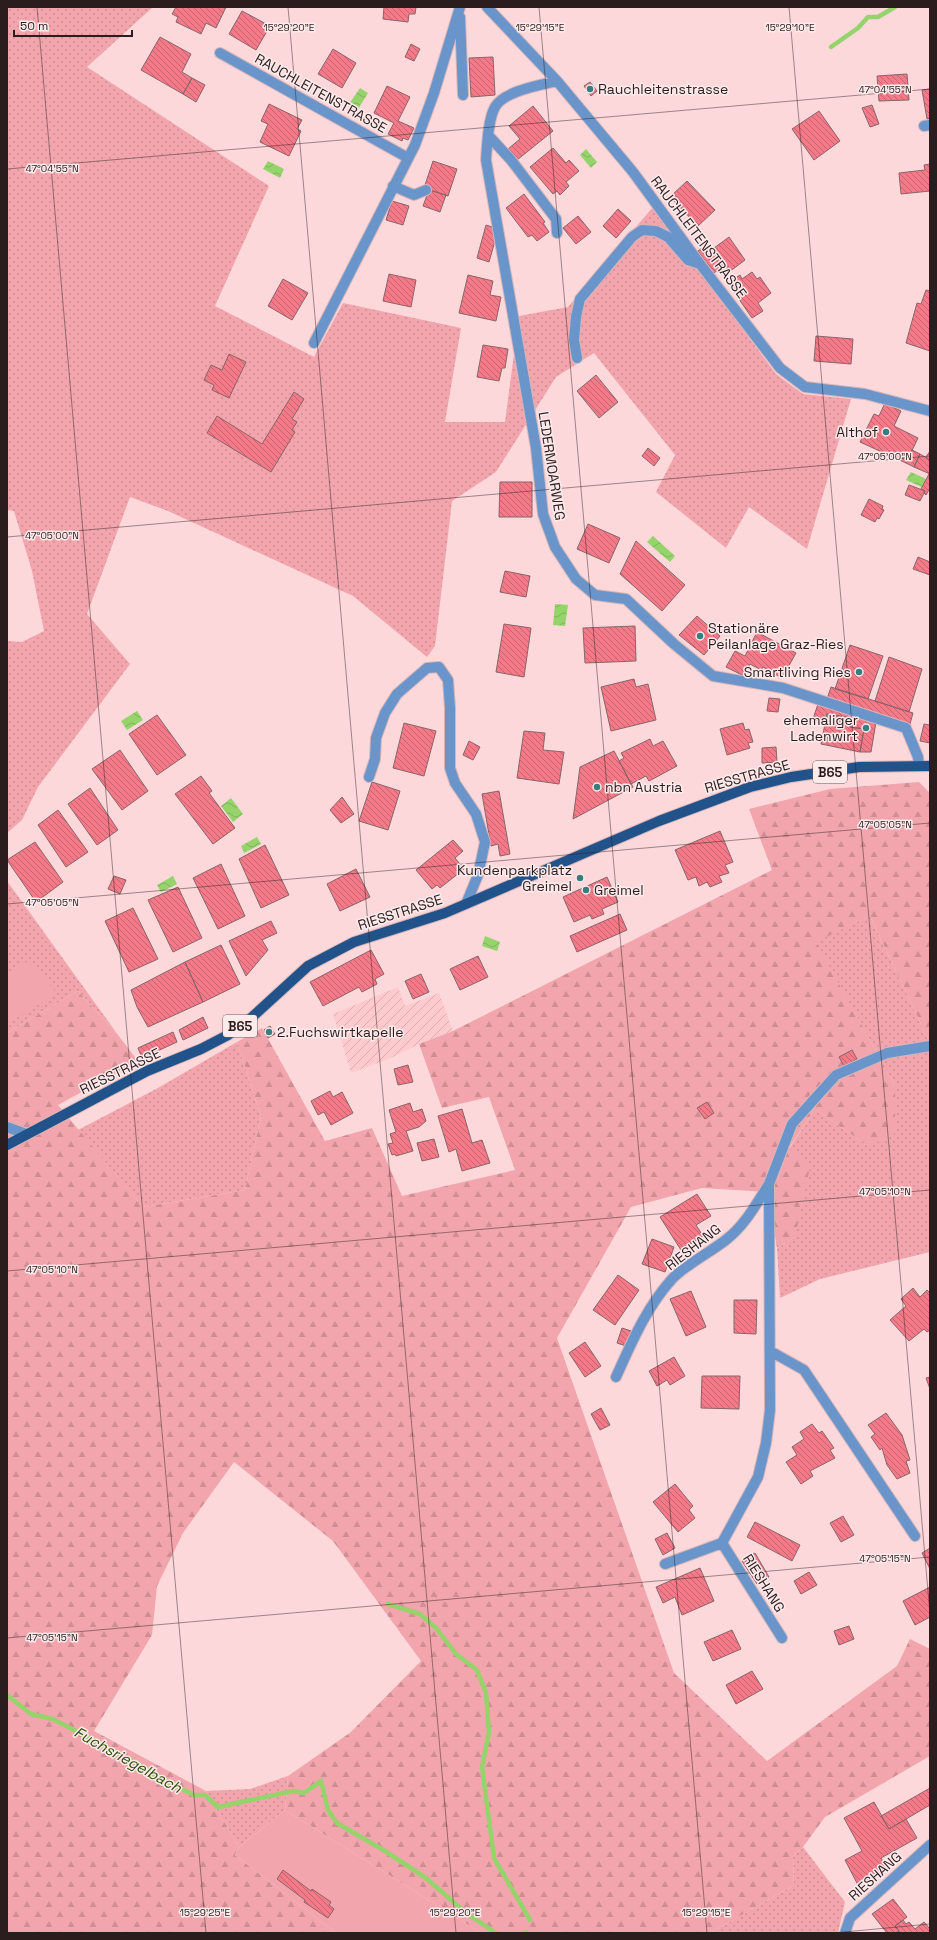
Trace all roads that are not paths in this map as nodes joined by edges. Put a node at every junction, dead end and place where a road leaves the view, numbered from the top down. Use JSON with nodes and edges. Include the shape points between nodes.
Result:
{"nodes":[{"id":1,"x":487,"y":7,"type":"edge"},
{"id":2,"x":460,"y":8,"type":"edge"},
{"id":3,"x":220,"y":54,"type":"dead end"},
{"id":4,"x":557,"y":81,"type":"junction"},
{"id":5,"x":462,"y":95,"type":"dead end"},
{"id":6,"x":488,"y":135,"type":"junction"},
{"id":7,"x":408,"y":158,"type":"junction"},
{"id":8,"x":393,"y":186,"type":"junction"},
{"id":9,"x":426,"y":190,"type":"dead end"},
{"id":10,"x":557,"y":233,"type":"dead end"},
{"id":11,"x":700,"y":264,"type":"junction"},
{"id":12,"x":314,"y":343,"type":"dead end"},
{"id":13,"x":577,"y":358,"type":"dead end"},
{"id":14,"x":930,"y":411,"type":"edge"},
{"id":15,"x":919,"y":766,"type":"junction"},
{"id":16,"x":930,"y":766,"type":"edge"},
{"id":17,"x":369,"y":777,"type":"dead end"},
{"id":18,"x":466,"y":904,"type":"junction"},
{"id":19,"x":930,"y":1046,"type":"edge"},
{"id":20,"x":7,"y":1127,"type":"edge"},
{"id":21,"x":26,"y":1134,"type":"junction"},
{"id":22,"x":7,"y":1145,"type":"edge"},
{"id":23,"x":769,"y":1184,"type":"junction"},
{"id":24,"x":770,"y":1351,"type":"junction"},
{"id":25,"x":616,"y":1377,"type":"dead end"},
{"id":26,"x":915,"y":1536,"type":"dead end"},
{"id":27,"x":722,"y":1543,"type":"junction"},
{"id":28,"x":665,"y":1564,"type":"dead end"},
{"id":29,"x":782,"y":1638,"type":"dead end"},
{"id":30,"x":930,"y":1845,"type":"edge"},
{"id":31,"x":845,"y":1933,"type":"edge"}],
"edges":[{"from":1,"to":4,"type":"street","name":"RAUCHLEITENSTRASSE"},
{"from":2,"to":5,"type":"street"},
{"from":2,"to":7,"type":"street","via":[[434,94]]},
{"from":3,"to":7,"type":"street","name":"RAUCHLEITENSTRASSE"},
{"from":4,"to":6,"type":"street","name":"LEDERMOARWEG","via":[[509,94],[495,107]]},
{"from":4,"to":11,"type":"street","name":"RAUCHLEITENSTRASSE","via":[[633,172]]},
{"from":6,"to":10,"type":"street","via":[[511,160],[556,219]]},
{"from":6,"to":15,"type":"street","name":"LEDERMOARWEG","via":[[486,160],[490,188],[536,448],[543,514],[555,547],[576,579],[595,595],[626,600],[713,676],[783,688],[906,728]]},
{"from":7,"to":8,"type":"street"},
{"from":8,"to":9,"type":"street","via":[[414,195]]},
{"from":8,"to":12,"type":"street"},
{"from":11,"to":13,"type":"street","via":[[688,260],[668,237],[656,231],[642,230],[632,237],[580,299],[574,340]]},
{"from":11,"to":14,"type":"street","name":"RAUCHLEITENSTRASSE","via":[[780,368],[805,387],[865,394]]},
{"from":15,"to":16,"type":"main road","name":"RIESSTRASSE","number":"B65"},
{"from":15,"to":18,"type":"main road","name":"RIESSTRASSE","number":"B65","via":[[859,767],[790,777],[750,787],[659,820]]},
{"from":17,"to":18,"type":"street","via":[[375,760],[376,738],[385,713],[397,694],[427,668],[439,667],[448,680],[450,768],[455,783],[476,814],[485,842],[478,875]]},
{"from":18,"to":21,"type":"main road","name":"RIESSTRASSE","number":"B65","via":[[354,942],[308,966],[250,1019],[228,1034],[201,1049],[147,1071]]},
{"from":19,"to":23,"type":"street","name":"RIESHANG","via":[[887,1052],[836,1075],[792,1124]]},
{"from":20,"to":21,"type":"street"},
{"from":21,"to":22,"type":"main road","name":"RIESSTRASSE","number":"B65"},
{"from":23,"to":24,"type":"street","name":"RIESHANG"},
{"from":23,"to":25,"type":"street","name":"RIESHANG","via":[[743,1224],[674,1278],[655,1301],[640,1324]]},
{"from":24,"to":26,"type":"street","via":[[804,1370]]},
{"from":24,"to":27,"type":"street","name":"RIESHANG","via":[[770,1410],[760,1470]]},
{"from":27,"to":28,"type":"street"},
{"from":27,"to":29,"type":"street","name":"RIESHANG"},
{"from":30,"to":31,"type":"street","name":"RIESHANG","via":[[850,1918]]}]}
